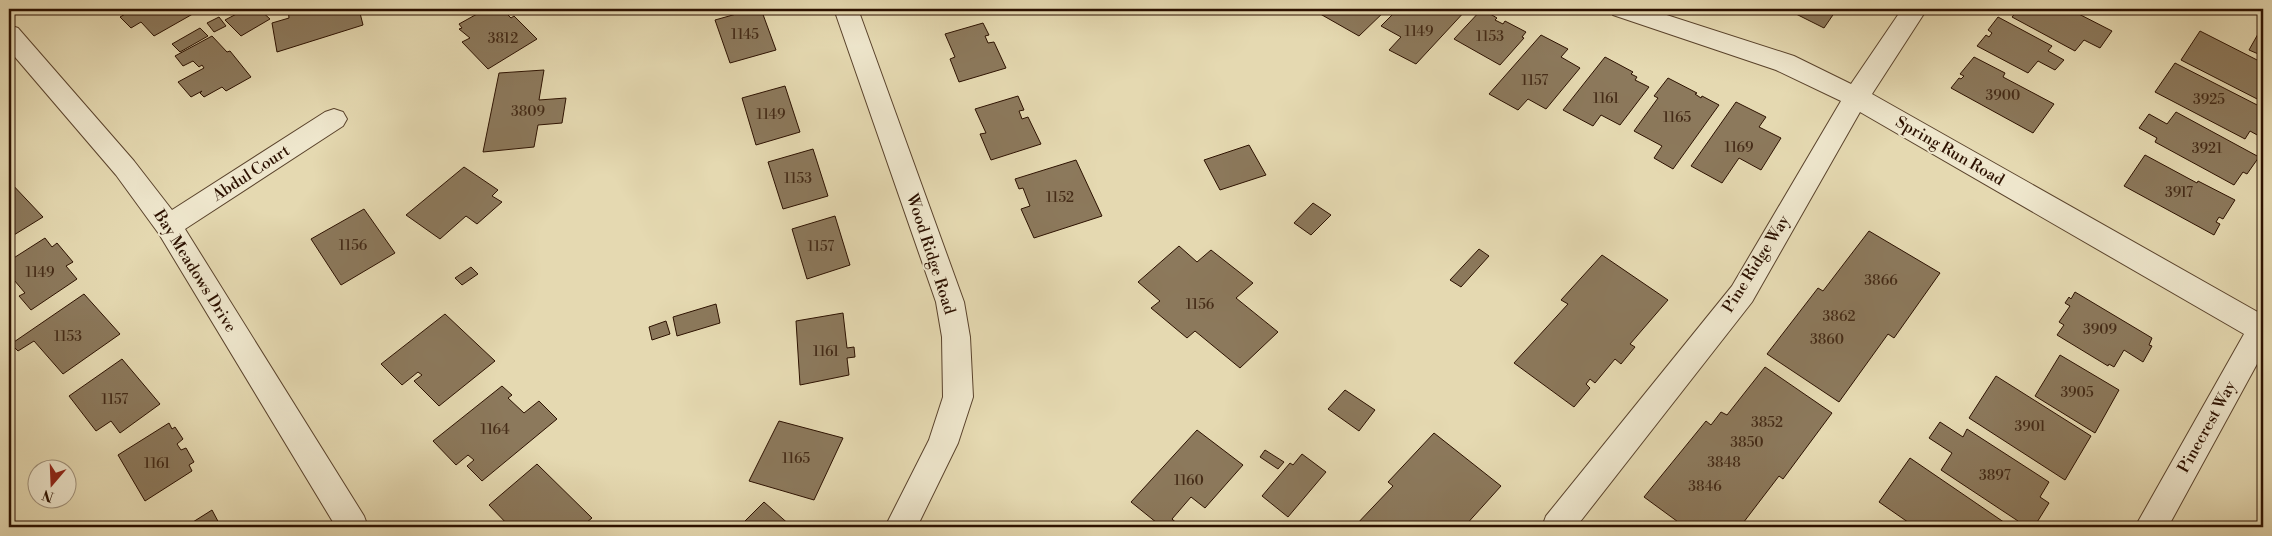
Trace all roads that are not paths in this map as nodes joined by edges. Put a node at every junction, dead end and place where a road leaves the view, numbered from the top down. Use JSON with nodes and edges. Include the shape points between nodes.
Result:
{"nodes":[{"id":1,"x":846,"y":9,"type":"edge"},
{"id":2,"x":1621,"y":9,"type":"edge"},
{"id":3,"x":1915,"y":9,"type":"edge"},
{"id":4,"x":9,"y":34,"type":"edge"},
{"id":5,"x":1856,"y":97,"type":"junction"},
{"id":6,"x":334,"y":119,"type":"dead end"},
{"id":7,"x":169,"y":226,"type":"junction"},
{"id":8,"x":2263,"y":328,"type":"edge"},
{"id":9,"x":354,"y":527,"type":"edge"},
{"id":10,"x":901,"y":527,"type":"edge"},
{"id":11,"x":1556,"y":527,"type":"edge"},
{"id":12,"x":2151,"y":527,"type":"edge"}],
"edges":[{"from":1,"to":10,"type":"street","name":"Wood Ridge Road","via":[[950,302],[956,337],[958,397],[943,443]]},
{"from":2,"to":5,"type":"street","name":"Spring Run Road","via":[[1785,63]]},
{"from":3,"to":5,"type":"street","name":"Pine Ridge Way"},
{"from":4,"to":7,"type":"street","name":"Bay Meadows Drive","via":[[125,168]]},
{"from":5,"to":8,"type":"street","name":"Spring Run Road"},
{"from":5,"to":11,"type":"street","name":"Pine Ridge Way","via":[[1742,294]]},
{"from":6,"to":7,"type":"street","name":"Abdul Court"},
{"from":7,"to":9,"type":"street","name":"Bay Meadows Drive"},
{"from":8,"to":12,"type":"street","name":"Pinecrest Way"}]}
